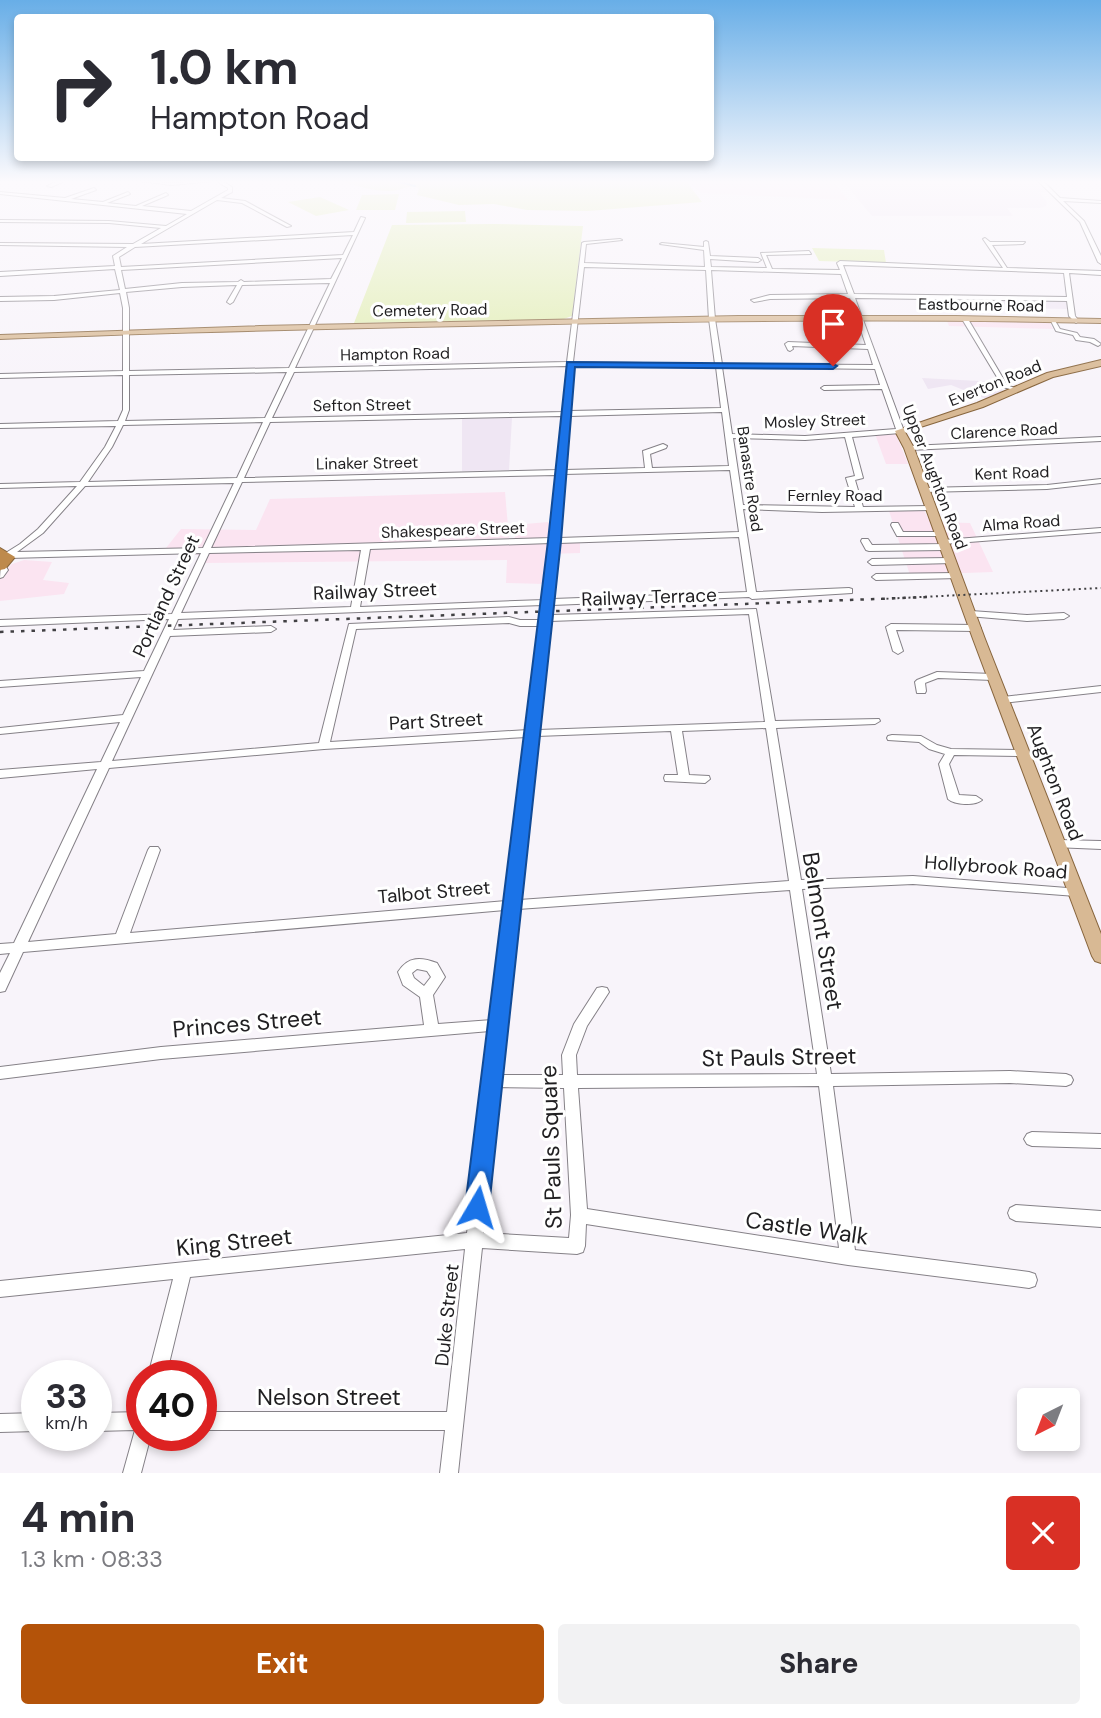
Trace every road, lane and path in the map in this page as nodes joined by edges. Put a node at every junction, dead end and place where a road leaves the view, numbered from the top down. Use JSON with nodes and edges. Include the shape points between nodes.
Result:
{"nodes":[{"id":1,"x":126,"y":250,"type":"edge"},
{"id":2,"x":347,"y":250,"type":"edge"},
{"id":3,"x":584,"y":250,"type":"edge"},
{"id":4,"x":706,"y":250,"type":"junction"},
{"id":5,"x":993,"y":250,"type":"edge"},
{"id":6,"x":739,"y":253,"type":"dead end"},
{"id":7,"x":809,"y":253,"type":"dead end"},
{"id":8,"x":914,"y":253,"type":"dead end"},
{"id":9,"x":344,"y":256,"type":"junction"},
{"id":10,"x":758,"y":260,"type":"dead end"},
{"id":11,"x":583,"y":265,"type":"junction"},
{"id":12,"x":920,"y":265,"type":"junction"},
{"id":13,"x":1005,"y":267,"type":"junction"},
{"id":14,"x":117,"y":268,"type":"junction"},
{"id":15,"x":706,"y":269,"type":"junction"},
{"id":16,"x":770,"y":270,"type":"junction"},
{"id":17,"x":1066,"y":271,"type":"junction"},
{"id":18,"x":843,"y":272,"type":"junction"},
{"id":19,"x":1101,"y":273,"type":"edge"},
{"id":20,"x":0,"y":274,"type":"edge"},
{"id":21,"x":332,"y":281,"type":"junction"},
{"id":22,"x":241,"y":282,"type":"junction"},
{"id":23,"x":121,"y":291,"type":"junction"},
{"id":24,"x":762,"y":291,"type":"dead end"},
{"id":25,"x":851,"y":296,"type":"junction"},
{"id":26,"x":770,"y":297,"type":"junction"},
{"id":27,"x":0,"y":299,"type":"edge"},
{"id":28,"x":1071,"y":299,"type":"junction"},
{"id":29,"x":754,"y":300,"type":"dead end"},
{"id":30,"x":230,"y":302,"type":"dead end"},
{"id":31,"x":860,"y":318,"type":"junction"},
{"id":32,"x":965,"y":318,"type":"junction"},
{"id":33,"x":712,"y":319,"type":"junction"},
{"id":34,"x":1052,"y":320,"type":"junction"},
{"id":35,"x":576,"y":321,"type":"junction"},
{"id":36,"x":1076,"y":321,"type":"junction"},
{"id":37,"x":1101,"y":321,"type":"edge"},
{"id":38,"x":311,"y":326,"type":"junction"},
{"id":39,"x":127,"y":331,"type":"junction"},
{"id":40,"x":0,"y":337,"type":"edge"},
{"id":41,"x":1095,"y":342,"type":"dead end"},
{"id":42,"x":869,"y":347,"type":"junction"},
{"id":43,"x":790,"y":349,"type":"dead end"},
{"id":44,"x":1101,"y":363,"type":"edge"},
{"id":45,"x":570,"y":364,"type":"junction"},
{"id":46,"x":720,"y":366,"type":"junction"},
{"id":47,"x":875,"y":367,"type":"junction"},
{"id":48,"x":291,"y":370,"type":"junction"},
{"id":49,"x":127,"y":373,"type":"junction"},
{"id":50,"x":0,"y":376,"type":"edge"},
{"id":51,"x":883,"y":387,"type":"junction"},
{"id":52,"x":824,"y":388,"type":"dead end"},
{"id":53,"x":1015,"y":390,"type":"junction"},
{"id":54,"x":726,"y":411,"type":"junction"},
{"id":55,"x":565,"y":414,"type":"junction"},
{"id":56,"x":265,"y":421,"type":"junction"},
{"id":57,"x":122,"y":423,"type":"junction"},
{"id":58,"x":0,"y":426,"type":"edge"},
{"id":59,"x":900,"y":431,"type":"junction"},
{"id":60,"x":730,"y":436,"type":"junction"},
{"id":61,"x":848,"y":436,"type":"junction"},
{"id":62,"x":1101,"y":439,"type":"edge"},
{"id":63,"x":663,"y":446,"type":"dead end"},
{"id":64,"x":909,"y":448,"type":"junction"},
{"id":65,"x":734,"y":468,"type":"junction"},
{"id":66,"x":649,"y":470,"type":"junction"},
{"id":67,"x":560,"y":472,"type":"junction"},
{"id":68,"x":239,"y":480,"type":"junction"},
{"id":69,"x":1101,"y":481,"type":"edge"},
{"id":70,"x":80,"y":484,"type":"junction"},
{"id":71,"x":0,"y":486,"type":"edge"},
{"id":72,"x":924,"y":490,"type":"junction"},
{"id":73,"x":741,"y":507,"type":"junction"},
{"id":74,"x":930,"y":508,"type":"junction"},
{"id":75,"x":860,"y":510,"type":"junction"},
{"id":76,"x":895,"y":525,"type":"dead end"},
{"id":77,"x":1101,"y":530,"type":"edge"},
{"id":78,"x":744,"y":534,"type":"junction"},
{"id":79,"x":555,"y":541,"type":"junction"},
{"id":80,"x":865,"y":541,"type":"dead end"},
{"id":81,"x":942,"y":541,"type":"junction"},
{"id":82,"x":366,"y":547,"type":"junction"},
{"id":83,"x":205,"y":551,"type":"junction"},
{"id":84,"x":4,"y":561,"type":"edge"},
{"id":85,"x":950,"y":561,"type":"junction"},
{"id":86,"x":872,"y":562,"type":"dead end"},
{"id":87,"x":956,"y":576,"type":"junction"},
{"id":88,"x":876,"y":577,"type":"dead end"},
{"id":89,"x":849,"y":591,"type":"dead end"},
{"id":90,"x":752,"y":596,"type":"junction"},
{"id":91,"x":547,"y":602,"type":"junction"},
{"id":92,"x":1057,"y":604,"type":"dead end"},
{"id":93,"x":355,"y":610,"type":"junction"},
{"id":94,"x":753,"y":611,"type":"joint"},
{"id":95,"x":971,"y":614,"type":"junction"},
{"id":96,"x":177,"y":616,"type":"junction"},
{"id":97,"x":546,"y":620,"type":"junction"},
{"id":98,"x":0,"y":623,"type":"edge"},
{"id":99,"x":976,"y":628,"type":"junction"},
{"id":100,"x":271,"y":629,"type":"dead end"},
{"id":101,"x":169,"y":633,"type":"junction"},
{"id":102,"x":898,"y":651,"type":"dead end"},
{"id":103,"x":148,"y":674,"type":"junction"},
{"id":104,"x":993,"y":677,"type":"junction"},
{"id":105,"x":0,"y":684,"type":"edge"},
{"id":106,"x":1101,"y":689,"type":"edge"},
{"id":107,"x":921,"y":691,"type":"dead end"},
{"id":108,"x":1003,"y":700,"type":"junction"},
{"id":109,"x":127,"y":718,"type":"junction"},
{"id":110,"x":876,"y":721,"type":"dead end"},
{"id":111,"x":770,"y":723,"type":"junction"},
{"id":112,"x":676,"y":727,"type":"junction"},
{"id":113,"x":0,"y":731,"type":"edge"},
{"id":114,"x":532,"y":733,"type":"junction"},
{"id":115,"x":892,"y":738,"type":"dead end"},
{"id":116,"x":324,"y":746,"type":"junction"},
{"id":117,"x":951,"y":752,"type":"junction"},
{"id":118,"x":1024,"y":753,"type":"junction"},
{"id":119,"x":104,"y":765,"type":"junction"},
{"id":120,"x":0,"y":775,"type":"edge"},
{"id":121,"x":669,"y":778,"type":"dead end"},
{"id":122,"x":684,"y":778,"type":"junction"},
{"id":123,"x":705,"y":779,"type":"dead end"},
{"id":124,"x":976,"y":800,"type":"dead end"},
{"id":125,"x":1058,"y":844,"type":"junction"},
{"id":126,"x":1101,"y":845,"type":"edge"},
{"id":127,"x":154,"y":850,"type":"dead end"},
{"id":128,"x":913,"y":880,"type":"joint"},
{"id":129,"x":793,"y":884,"type":"junction"},
{"id":130,"x":1076,"y":892,"type":"junction"},
{"id":131,"x":513,"y":905,"type":"junction"},
{"id":132,"x":121,"y":939,"type":"junction"},
{"id":133,"x":18,"y":947,"type":"junction"},
{"id":134,"x":0,"y":949,"type":"edge"},
{"id":135,"x":1101,"y":956,"type":"edge"},
{"id":136,"x":0,"y":988,"type":"edge"},
{"id":137,"x":602,"y":992,"type":"dead end"},
{"id":138,"x":426,"y":994,"type":"dead end"},
{"id":139,"x":498,"y":1025,"type":"junction"},
{"id":140,"x":432,"y":1031,"type":"junction"},
{"id":141,"x":0,"y":1073,"type":"edge"},
{"id":142,"x":825,"y":1078,"type":"junction"},
{"id":143,"x":1066,"y":1080,"type":"dead end"},
{"id":144,"x":492,"y":1081,"type":"junction"},
{"id":145,"x":573,"y":1081,"type":"junction"},
{"id":146,"x":1032,"y":1139,"type":"dead end"},
{"id":147,"x":1101,"y":1141,"type":"edge"},
{"id":148,"x":1016,"y":1213,"type":"dead end"},
{"id":149,"x":579,"y":1216,"type":"junction"},
{"id":150,"x":1101,"y":1219,"type":"edge"},
{"id":151,"x":474,"y":1240,"type":"junction"},
{"id":152,"x":848,"y":1257,"type":"junction"},
{"id":153,"x":184,"y":1270,"type":"junction"},
{"id":154,"x":1029,"y":1280,"type":"dead end"},
{"id":155,"x":0,"y":1290,"type":"edge"},
{"id":156,"x":161,"y":1360,"type":"edge"},
{"id":157,"x":217,"y":1421,"type":"edge"},
{"id":158,"x":456,"y":1421,"type":"junction"},
{"id":159,"x":21,"y":1422,"type":"edge"},
{"id":160,"x":0,"y":1423,"type":"edge"},
{"id":161,"x":138,"y":1451,"type":"edge"},
{"id":162,"x":132,"y":1473,"type":"edge"},
{"id":163,"x":449,"y":1473,"type":"edge"}],
"edges":[{"from":1,"to":14,"type":"street","via":[[116,256]]},
{"from":2,"to":9,"type":"street","name":"Portland Street"},
{"from":3,"to":11,"type":"street","name":"Duke Street"},
{"from":4,"to":6,"type":"street"},
{"from":4,"to":10,"type":"street"},
{"from":4,"to":15,"type":"street","name":"Banastre Road"},
{"from":5,"to":13,"type":"street"},
{"from":7,"to":16,"type":"street","via":[[763,254]]},
{"from":8,"to":12,"type":"street"},
{"from":9,"to":14,"type":"street"},
{"from":9,"to":21,"type":"street","name":"Portland Street"},
{"from":11,"to":15,"type":"street"},
{"from":11,"to":35,"type":"street","name":"Duke Street"},
{"from":12,"to":13,"type":"street"},
{"from":12,"to":18,"type":"street","name":"Upper Aughton Road","via":[[840,263]]},
{"from":13,"to":17,"type":"street"},
{"from":14,"to":20,"type":"street"},
{"from":14,"to":23,"type":"street"},
{"from":15,"to":16,"type":"street"},
{"from":15,"to":33,"type":"street","name":"Banastre Road"},
{"from":16,"to":18,"type":"street"},
{"from":17,"to":19,"type":"street"},
{"from":17,"to":28,"type":"street"},
{"from":18,"to":25,"type":"street","name":"Upper Aughton Road"},
{"from":21,"to":22,"type":"street"},
{"from":21,"to":38,"type":"street","name":"Portland Street"},
{"from":22,"to":23,"type":"street"},
{"from":22,"to":30,"type":"street"},
{"from":23,"to":27,"type":"street"},
{"from":23,"to":39,"type":"street"},
{"from":24,"to":26,"type":"street"},
{"from":25,"to":26,"type":"street"},
{"from":25,"to":28,"type":"street"},
{"from":25,"to":31,"type":"street","name":"Upper Aughton Road"},
{"from":26,"to":29,"type":"street"},
{"from":28,"to":36,"type":"street"},
{"from":31,"to":32,"type":"main road","name":"Eastbourne Road"},
{"from":31,"to":33,"type":"main road","name":"Cemetery Road"},
{"from":31,"to":42,"type":"street","name":"Upper Aughton Road"},
{"from":32,"to":34,"type":"main road","name":"Eastbourne Road"},
{"from":32,"to":53,"type":"street","via":[[1005,386]]},
{"from":33,"to":35,"type":"main road","name":"Cemetery Road"},
{"from":33,"to":46,"type":"street","name":"Banastre Road"},
{"from":34,"to":36,"type":"main road","name":"Eastbourne Road"},
{"from":34,"to":41,"type":"street","via":[[1055,328],[1088,335]]},
{"from":35,"to":38,"type":"main road","name":"Cemetery Road"},
{"from":35,"to":45,"type":"street","name":"Duke Street"},
{"from":36,"to":37,"type":"main road","name":"Eastbourne Road"},
{"from":38,"to":39,"type":"main road","name":"Cemetery Road"},
{"from":38,"to":48,"type":"street","name":"Portland Street"},
{"from":39,"to":40,"type":"main road","name":"Cemetery Road"},
{"from":39,"to":49,"type":"street"},
{"from":42,"to":43,"type":"street","via":[[788,344]]},
{"from":42,"to":47,"type":"street","name":"Upper Aughton Road"},
{"from":44,"to":53,"type":"main road","name":"Everton Road","via":[[1062,371]]},
{"from":45,"to":46,"type":"street","name":"Hampton Road"},
{"from":45,"to":48,"type":"street","name":"Hampton Road"},
{"from":45,"to":55,"type":"street","name":"Duke Street"},
{"from":46,"to":47,"type":"street","name":"Hampton Road"},
{"from":46,"to":54,"type":"street","name":"Banastre Road"},
{"from":47,"to":51,"type":"street","name":"Upper Aughton Road"},
{"from":48,"to":49,"type":"street","name":"Hampton Road"},
{"from":48,"to":56,"type":"street","name":"Portland Street"},
{"from":49,"to":50,"type":"street","name":"Hampton Road"},
{"from":49,"to":57,"type":"street"},
{"from":51,"to":52,"type":"street"},
{"from":51,"to":59,"type":"street","name":"Upper Aughton Road"},
{"from":53,"to":59,"type":"main road","name":"Everton Road"},
{"from":54,"to":55,"type":"street","name":"Sefton Street"},
{"from":54,"to":60,"type":"street","name":"Banastre Road"},
{"from":55,"to":56,"type":"street","name":"Sefton Street"},
{"from":55,"to":67,"type":"street","name":"Duke Street"},
{"from":56,"to":57,"type":"street","name":"Sefton Street"},
{"from":56,"to":68,"type":"street","name":"Portland Street"},
{"from":57,"to":58,"type":"street","name":"Sefton Street"},
{"from":57,"to":70,"type":"street"},
{"from":59,"to":61,"type":"street","name":"Mosley Street"},
{"from":59,"to":64,"type":"main road","name":"Upper Aughton Road"},
{"from":60,"to":61,"type":"street","name":"Mosley Street"},
{"from":60,"to":65,"type":"street","name":"Banastre Road"},
{"from":61,"to":75,"type":"street","via":[[859,478],[850,478]]},
{"from":62,"to":64,"type":"street","name":"Clarence Road"},
{"from":63,"to":66,"type":"street","via":[[646,453]]},
{"from":64,"to":72,"type":"main road","name":"Upper Aughton Road"},
{"from":65,"to":66,"type":"street","name":"Linaker Street"},
{"from":65,"to":73,"type":"street","name":"Banastre Road"},
{"from":66,"to":67,"type":"street","name":"Linaker Street"},
{"from":67,"to":68,"type":"street","name":"Linaker Street"},
{"from":67,"to":79,"type":"street","name":"Duke Street"},
{"from":68,"to":70,"type":"street","name":"Linaker Street"},
{"from":68,"to":83,"type":"street","name":"Portland Street"},
{"from":69,"to":72,"type":"street","name":"Kent Road"},
{"from":70,"to":71,"type":"street","name":"Linaker Street"},
{"from":70,"to":84,"type":"street","via":[[56,517]]},
{"from":72,"to":74,"type":"main road","name":"Upper Aughton Road"},
{"from":73,"to":75,"type":"street","name":"Fernley Road"},
{"from":73,"to":78,"type":"street","name":"Banastre Road"},
{"from":74,"to":75,"type":"street","name":"Fernley Road"},
{"from":74,"to":81,"type":"main road","name":"Upper Aughton Road"},
{"from":76,"to":81,"type":"street","via":[[900,534]]},
{"from":77,"to":81,"type":"street","name":"Alma Road"},
{"from":78,"to":79,"type":"street","name":"Shakespeare Street"},
{"from":78,"to":90,"type":"street","name":"Banastre Road"},
{"from":79,"to":82,"type":"street","name":"Shakespeare Street"},
{"from":79,"to":91,"type":"street","name":"Duke Street"},
{"from":80,"to":81,"type":"street","via":[[869,548]]},
{"from":81,"to":85,"type":"main road","name":"Upper Aughton Road"},
{"from":82,"to":83,"type":"street","name":"Shakespeare Street"},
{"from":82,"to":93,"type":"street"},
{"from":83,"to":84,"type":"street","name":"Shakespeare Street"},
{"from":83,"to":96,"type":"street","name":"Portland Street"},
{"from":85,"to":86,"type":"street"},
{"from":85,"to":87,"type":"main road","name":"Upper Aughton Road"},
{"from":87,"to":88,"type":"street"},
{"from":87,"to":95,"type":"main road","name":"Upper Aughton Road"},
{"from":89,"to":90,"type":"street","name":"Railway Street"},
{"from":90,"to":91,"type":"street","name":"Railway Street"},
{"from":91,"to":93,"type":"street","name":"Railway Street"},
{"from":91,"to":97,"type":"street","name":"Duke Street"},
{"from":92,"to":95,"type":"street","via":[[1065,619]]},
{"from":93,"to":96,"type":"street","name":"Railway Street"},
{"from":94,"to":97,"type":"street","name":"Railway Terrace"},
{"from":94,"to":111,"type":"street","name":"Belmont Street"},
{"from":95,"to":99,"type":"main road","name":"Upper Aughton Road"},
{"from":96,"to":98,"type":"street","name":"Railway Street"},
{"from":96,"to":101,"type":"street","name":"Portland Street"},
{"from":97,"to":114,"type":"street","name":"Duke Street"},
{"from":97,"to":116,"type":"street","name":"Railway Terrace","via":[[352,626]]},
{"from":99,"to":102,"type":"street","via":[[891,627]]},
{"from":99,"to":104,"type":"main road","name":"Upper Aughton Road"},
{"from":100,"to":101,"type":"street"},
{"from":101,"to":103,"type":"street","name":"Portland Street"},
{"from":103,"to":105,"type":"street"},
{"from":103,"to":109,"type":"street","name":"Portland Street"},
{"from":104,"to":107,"type":"street","via":[[937,675],[920,682]]},
{"from":104,"to":108,"type":"main road","name":"Upper Aughton Road"},
{"from":106,"to":108,"type":"street"},
{"from":108,"to":118,"type":"main road","name":"Aughton Road"},
{"from":109,"to":113,"type":"street"},
{"from":109,"to":119,"type":"street","name":"Portland Street"},
{"from":110,"to":111,"type":"street","name":"Part Street"},
{"from":111,"to":112,"type":"street","name":"Part Street"},
{"from":111,"to":129,"type":"street","name":"Belmont Street"},
{"from":112,"to":114,"type":"street","name":"Part Street"},
{"from":112,"to":122,"type":"street"},
{"from":114,"to":116,"type":"street","name":"Part Street"},
{"from":114,"to":131,"type":"street","name":"Duke Street"},
{"from":115,"to":117,"type":"street","via":[[921,739]]},
{"from":116,"to":119,"type":"street","name":"Part Street"},
{"from":117,"to":118,"type":"street"},
{"from":117,"to":124,"type":"street","via":[[944,764],[954,799]]},
{"from":118,"to":125,"type":"main road","name":"Aughton Road"},
{"from":119,"to":120,"type":"street","name":"Part Street"},
{"from":119,"to":133,"type":"street","name":"Portland Street"},
{"from":121,"to":122,"type":"street"},
{"from":122,"to":123,"type":"street"},
{"from":125,"to":126,"type":"street"},
{"from":125,"to":130,"type":"main road","name":"Aughton Road"},
{"from":127,"to":132,"type":"street"},
{"from":128,"to":129,"type":"street","name":"Talbot Street"},
{"from":128,"to":130,"type":"street","name":"Hollybrook Road"},
{"from":129,"to":131,"type":"street","name":"Talbot Street"},
{"from":129,"to":142,"type":"street","name":"Belmont Street"},
{"from":130,"to":135,"type":"main road","name":"Aughton Road"},
{"from":131,"to":132,"type":"street","name":"Talbot Street"},
{"from":131,"to":139,"type":"street","name":"Duke Street"},
{"from":132,"to":133,"type":"street","name":"Talbot Street"},
{"from":133,"to":134,"type":"street","name":"Talbot Street"},
{"from":133,"to":136,"type":"street","name":"Portland Street"},
{"from":137,"to":145,"type":"street","name":"St Pauls Square","via":[[581,1024],[569,1055]]},
{"from":138,"to":140,"type":"street"},
{"from":139,"to":140,"type":"street","name":"Princes Street"},
{"from":139,"to":144,"type":"street","name":"Duke Street"},
{"from":140,"to":141,"type":"street","name":"Princes Street","via":[[161,1053]]},
{"from":142,"to":143,"type":"street","name":"St Pauls Street"},
{"from":142,"to":145,"type":"street","name":"St Pauls Street"},
{"from":142,"to":152,"type":"street","name":"Belmont Street"},
{"from":144,"to":145,"type":"street","name":"St Pauls Street"},
{"from":144,"to":151,"type":"street","name":"Duke Street"},
{"from":145,"to":149,"type":"street","name":"St Pauls Square"},
{"from":146,"to":147,"type":"street"},
{"from":148,"to":150,"type":"street"},
{"from":149,"to":151,"type":"street","name":"St Pauls Square","via":[[578,1246]]},
{"from":149,"to":152,"type":"street","name":"Castle Walk"},
{"from":151,"to":153,"type":"street","name":"King Street"},
{"from":151,"to":158,"type":"street","name":"Duke Street"},
{"from":152,"to":154,"type":"street","name":"Castle Walk"},
{"from":153,"to":155,"type":"street","name":"King Street"},
{"from":153,"to":156,"type":"street"},
{"from":157,"to":158,"type":"street","name":"Nelson Street"},
{"from":158,"to":163,"type":"street","name":"Duke Street"},
{"from":159,"to":160,"type":"street"},
{"from":161,"to":162,"type":"street"}]}
